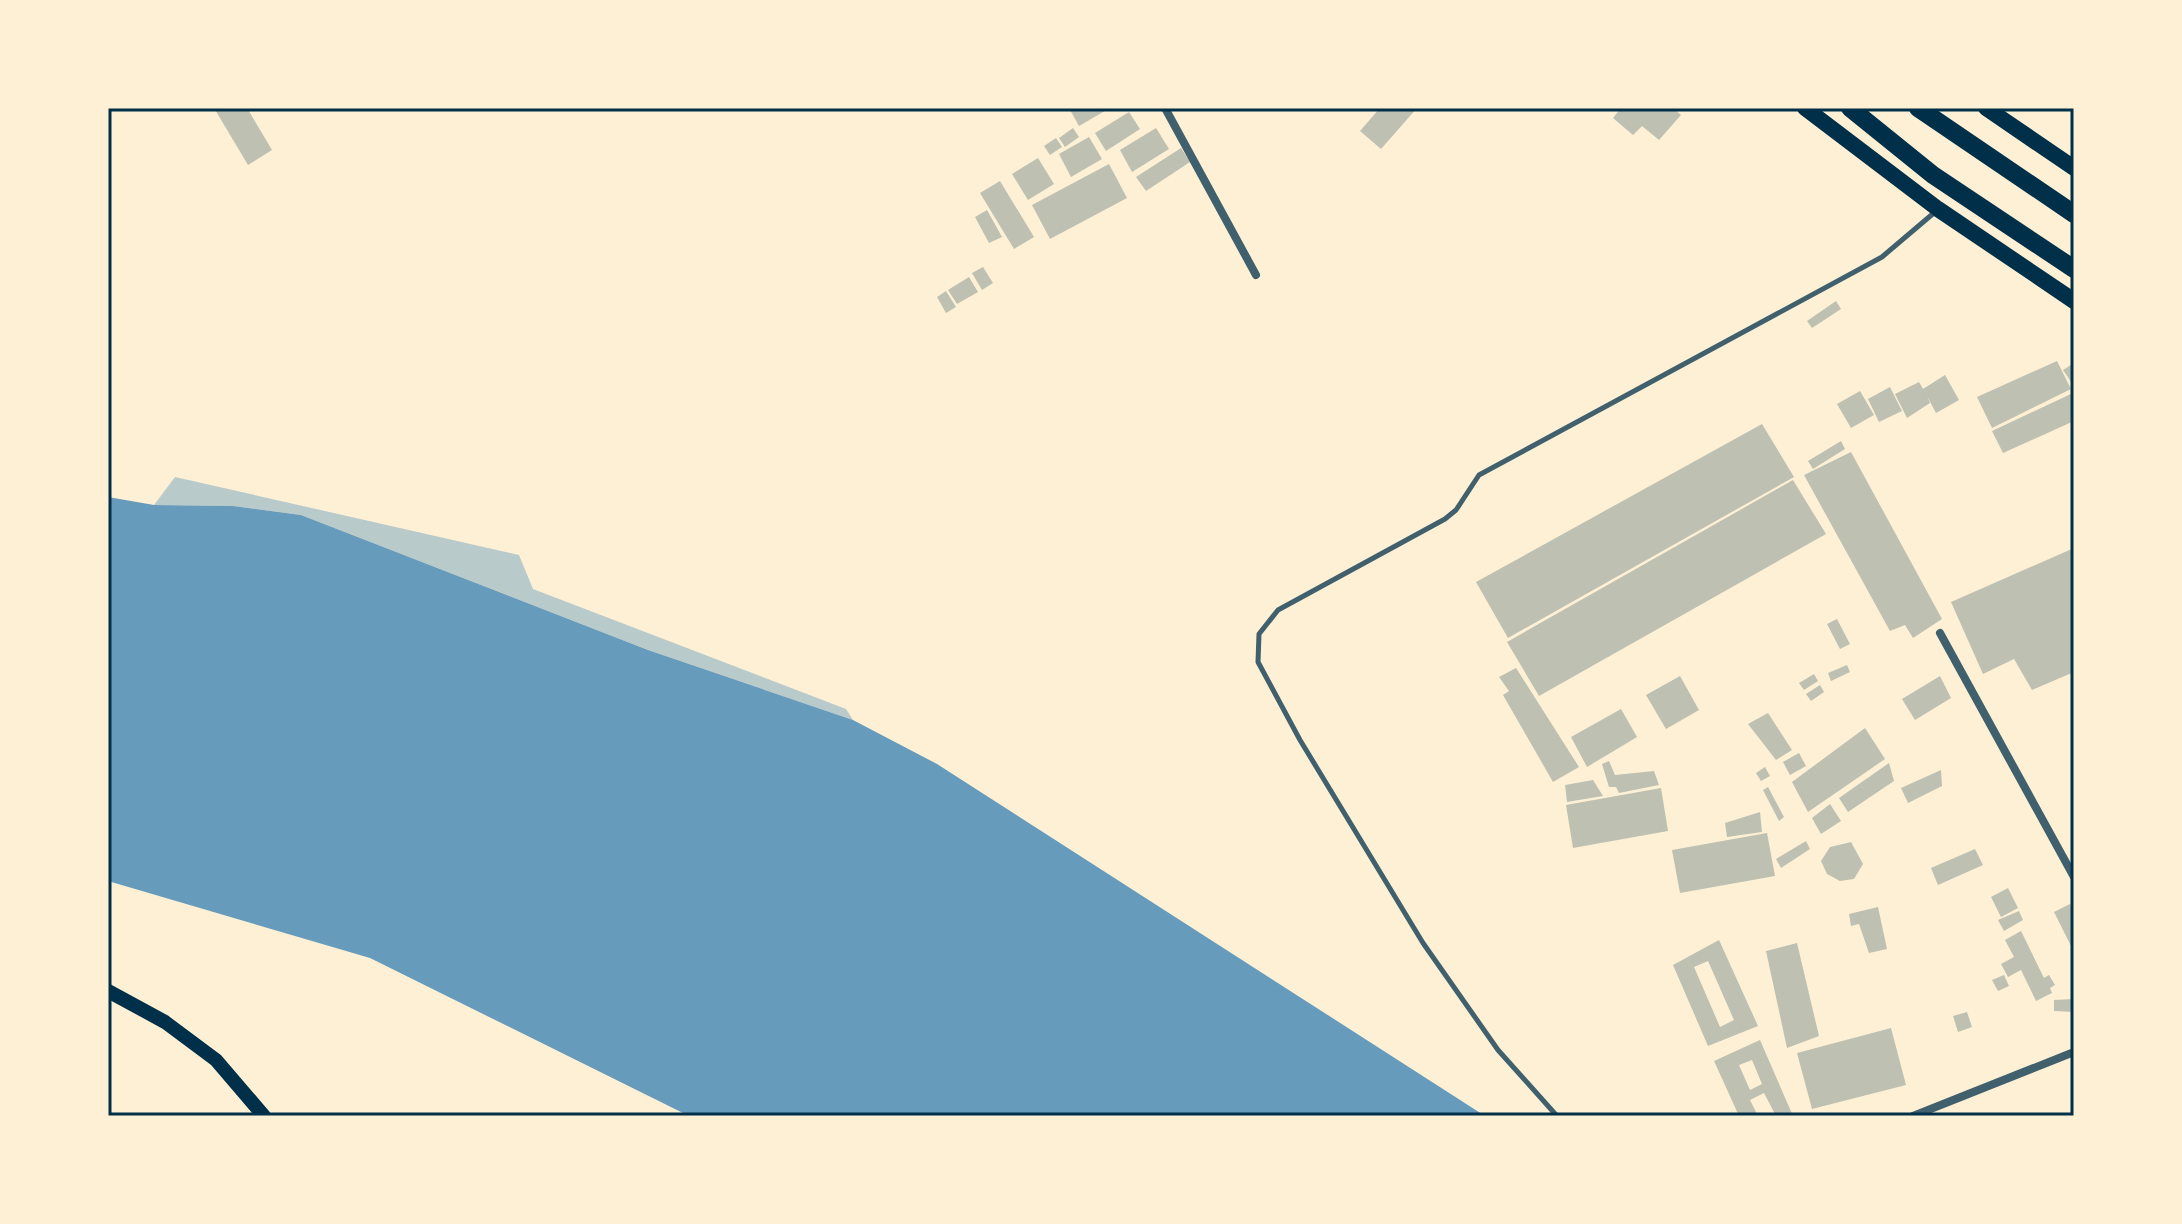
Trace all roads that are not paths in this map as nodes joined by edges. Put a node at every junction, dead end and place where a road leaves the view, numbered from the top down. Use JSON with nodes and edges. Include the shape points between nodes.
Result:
{"nodes":[{"id":1,"x":1165,"y":108,"type":"edge"},
{"id":2,"x":1805,"y":108,"type":"edge"},
{"id":3,"x":1850,"y":108,"type":"edge"},
{"id":4,"x":1918,"y":108,"type":"edge"},
{"id":5,"x":1986,"y":108,"type":"edge"},
{"id":6,"x":2074,"y":168,"type":"edge"},
{"id":7,"x":1938,"y":209,"type":"junction"},
{"id":8,"x":2074,"y":214,"type":"edge"},
{"id":9,"x":2074,"y":269,"type":"edge"},
{"id":10,"x":1256,"y":275,"type":"dead end"},
{"id":11,"x":2074,"y":301,"type":"edge"},
{"id":12,"x":1940,"y":633,"type":"dead end"},
{"id":13,"x":2074,"y":877,"type":"edge"},
{"id":14,"x":108,"y":991,"type":"edge"},
{"id":15,"x":2074,"y":1052,"type":"edge"},
{"id":16,"x":264,"y":1116,"type":"edge"},
{"id":17,"x":1557,"y":1116,"type":"edge"},
{"id":18,"x":1913,"y":1116,"type":"edge"}],
"edges":[{"from":1,"to":10,"type":"street"},
{"from":2,"to":7,"type":"main road"},
{"from":3,"to":9,"type":"highway","via":[[1933,175]]},
{"from":4,"to":8,"type":"highway"},
{"from":5,"to":6,"type":"main road"},
{"from":7,"to":11,"type":"main road"},
{"from":7,"to":17,"type":"lane","via":[[1882,257],[1479,475],[1445,519],[1278,610],[1259,634],[1258,662],[1423,943],[1498,1050]]},
{"from":12,"to":13,"type":"street"},
{"from":14,"to":16,"type":"main road","via":[[165,1022],[216,1060]]},
{"from":15,"to":18,"type":"street"}]}
